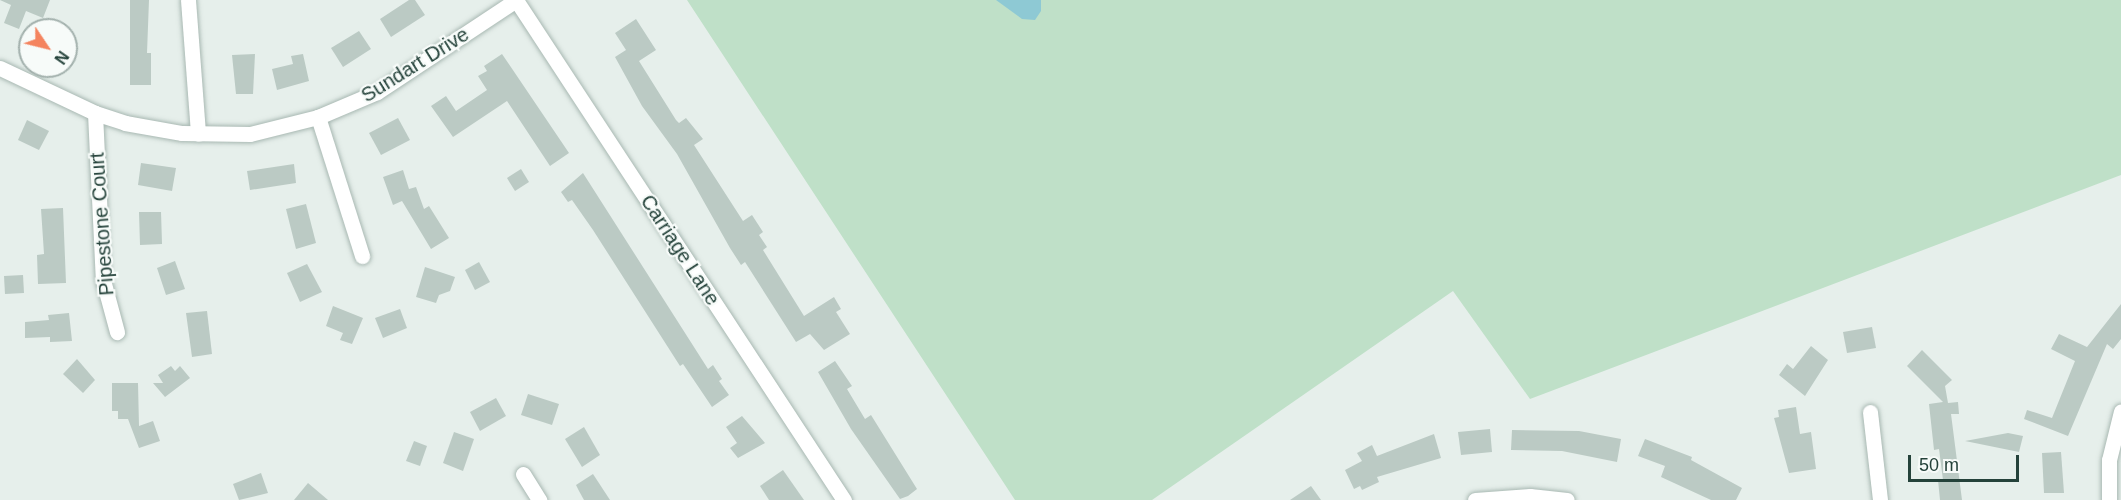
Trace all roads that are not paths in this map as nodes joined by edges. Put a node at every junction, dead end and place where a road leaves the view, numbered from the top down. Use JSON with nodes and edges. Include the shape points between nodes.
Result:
{"nodes":[{"id":1,"x":188,"y":0,"type":"edge"},
{"id":2,"x":516,"y":0,"type":"edge"},
{"id":3,"x":0,"y":68,"type":"edge"},
{"id":4,"x":95,"y":113,"type":"junction"},
{"id":5,"x":318,"y":117,"type":"junction"},
{"id":6,"x":198,"y":134,"type":"junction"},
{"id":7,"x":362,"y":256,"type":"dead end"},
{"id":8,"x":117,"y":332,"type":"dead end"},
{"id":9,"x":2121,"y":411,"type":"edge"},
{"id":10,"x":1870,"y":412,"type":"dead end"},
{"id":11,"x":523,"y":474,"type":"dead end"},
{"id":12,"x":539,"y":500,"type":"edge"},
{"id":13,"x":844,"y":500,"type":"edge"},
{"id":14,"x":1475,"y":500,"type":"edge"},
{"id":15,"x":1568,"y":500,"type":"edge"},
{"id":16,"x":1880,"y":500,"type":"edge"},
{"id":17,"x":2109,"y":500,"type":"edge"}],
"edges":[{"from":1,"to":6,"type":"street"},
{"from":2,"to":5,"type":"street","name":"Sundart Drive","via":[[376,92]]},
{"from":2,"to":13,"type":"street","name":"Carriage Lane"},
{"from":3,"to":4,"type":"street","name":"Sundart Drive"},
{"from":4,"to":6,"type":"street","name":"Sundart Drive","via":[[158,130]]},
{"from":4,"to":8,"type":"street","name":"Pipestone Court","via":[[103,280]]},
{"from":5,"to":6,"type":"street","name":"Sundart Drive","via":[[250,134]]},
{"from":5,"to":7,"type":"street"},
{"from":9,"to":17,"type":"street","via":[[2109,460]]},
{"from":10,"to":16,"type":"street"},
{"from":11,"to":12,"type":"street"},
{"from":14,"to":15,"type":"street","via":[[1530,496]]}]}
